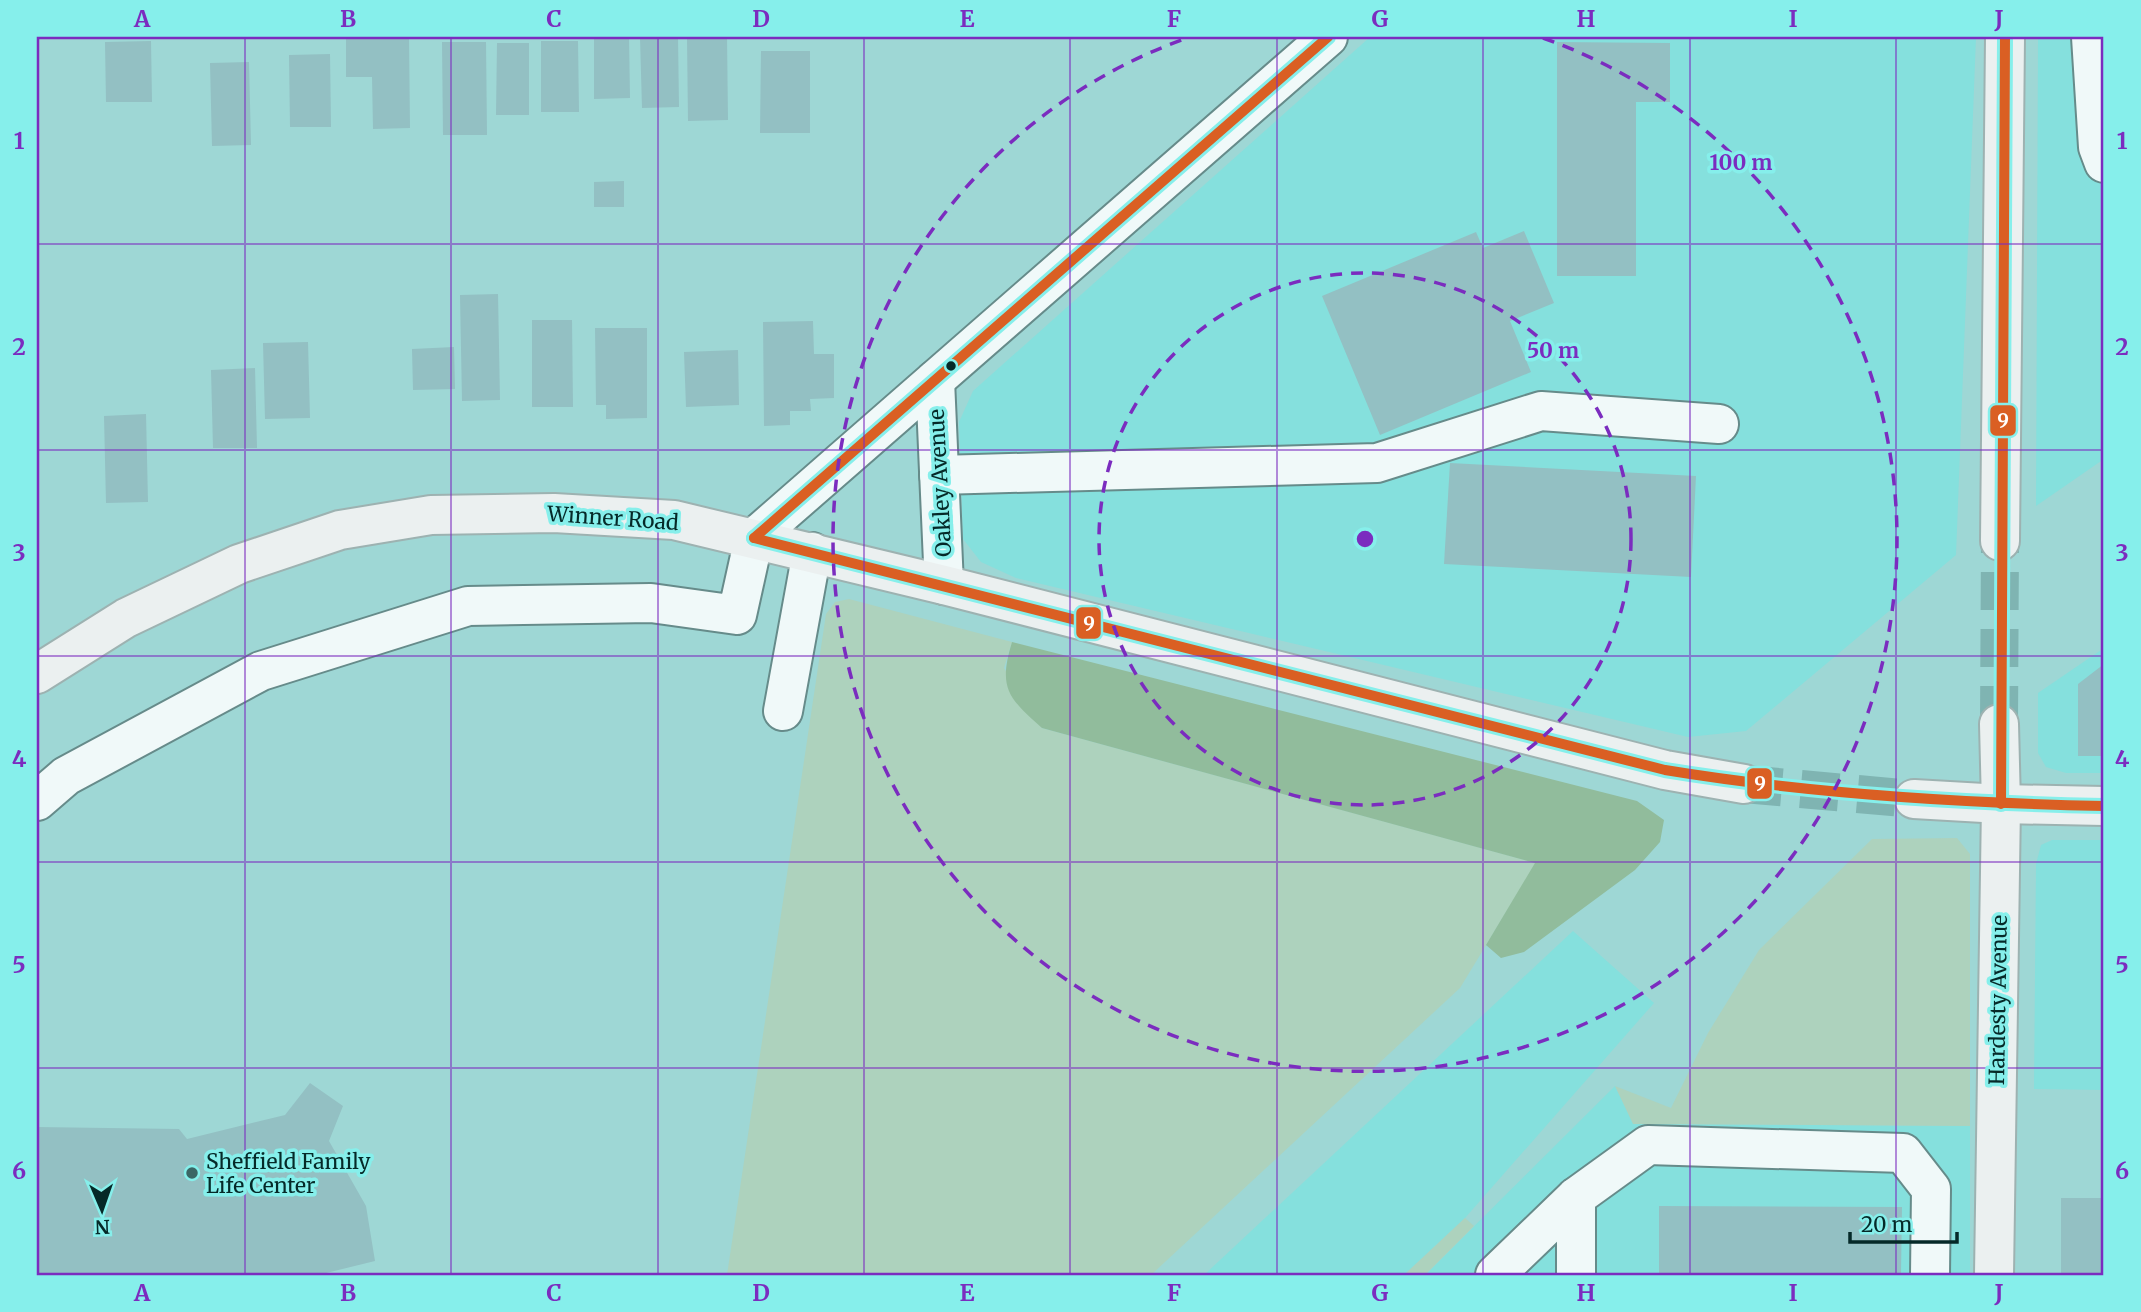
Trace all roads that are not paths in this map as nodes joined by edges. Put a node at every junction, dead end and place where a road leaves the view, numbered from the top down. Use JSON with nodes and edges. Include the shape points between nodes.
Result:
{"nodes":[{"id":1,"x":1328,"y":37,"type":"edge"},
{"id":2,"x":2004,"y":37,"type":"edge"},
{"id":3,"x":2091,"y":37,"type":"edge"},
{"id":4,"x":2104,"y":163,"type":"edge"},
{"id":5,"x":935,"y":380,"type":"junction"},
{"id":6,"x":1719,"y":424,"type":"dead end"},
{"id":7,"x":939,"y":475,"type":"junction"},
{"id":8,"x":754,"y":538,"type":"junction"},
{"id":9,"x":2000,"y":541,"type":"tunnel mouth"},
{"id":10,"x":812,"y":552,"type":"junction"},
{"id":11,"x":944,"y":585,"type":"junction"},
{"id":12,"x":37,"y":674,"type":"edge"},
{"id":13,"x":783,"y":711,"type":"dead end"},
{"id":14,"x":1999,"y":724,"type":"tunnel mouth"},
{"id":15,"x":1744,"y":784,"type":"tunnel mouth"},
{"id":16,"x":1914,"y":799,"type":"tunnel mouth"},
{"id":17,"x":37,"y":801,"type":"edge"},
{"id":18,"x":2001,"y":804,"type":"junction"},
{"id":19,"x":2104,"y":806,"type":"edge"},
{"id":20,"x":1577,"y":1197,"type":"junction"},
{"id":21,"x":1495,"y":1275,"type":"edge"},
{"id":22,"x":1576,"y":1275,"type":"edge"},
{"id":23,"x":1930,"y":1275,"type":"edge"},
{"id":24,"x":1994,"y":1275,"type":"edge"}],
"edges":[{"from":1,"to":5,"type":"street"},
{"from":2,"to":9,"type":"main road"},
{"from":3,"to":4,"type":"street","via":[[2098,147]]},
{"from":5,"to":7,"type":"street","name":"Oakley Avenue"},
{"from":5,"to":8,"type":"street"},
{"from":6,"to":7,"type":"street","via":[[1541,411],[1377,463]]},
{"from":7,"to":11,"type":"street","name":"Oakley Avenue"},
{"from":8,"to":10,"type":"main road","name":"Winner Road"},
{"from":8,"to":12,"type":"main road","name":"Winner Road","via":[[674,520],[554,513],[431,515],[340,530],[239,564],[126,618]]},
{"from":8,"to":17,"type":"street","via":[[737,615],[651,603],[468,606],[261,671],[66,776]]},
{"from":10,"to":11,"type":"main road","name":"Winner Road"},
{"from":10,"to":13,"type":"street"},
{"from":11,"to":15,"type":"main road","name":"Winner Road","via":[[1665,770]]},
{"from":14,"to":18,"type":"main road","name":"Hardesty Avenue"},
{"from":16,"to":18,"type":"main road"},
{"from":18,"to":19,"type":"main road"},
{"from":18,"to":24,"type":"main road","name":"Hardesty Avenue"},
{"from":20,"to":21,"type":"street"},
{"from":20,"to":22,"type":"street"},
{"from":20,"to":23,"type":"street","via":[[1648,1145],[1903,1153],[1931,1189]]}]}
